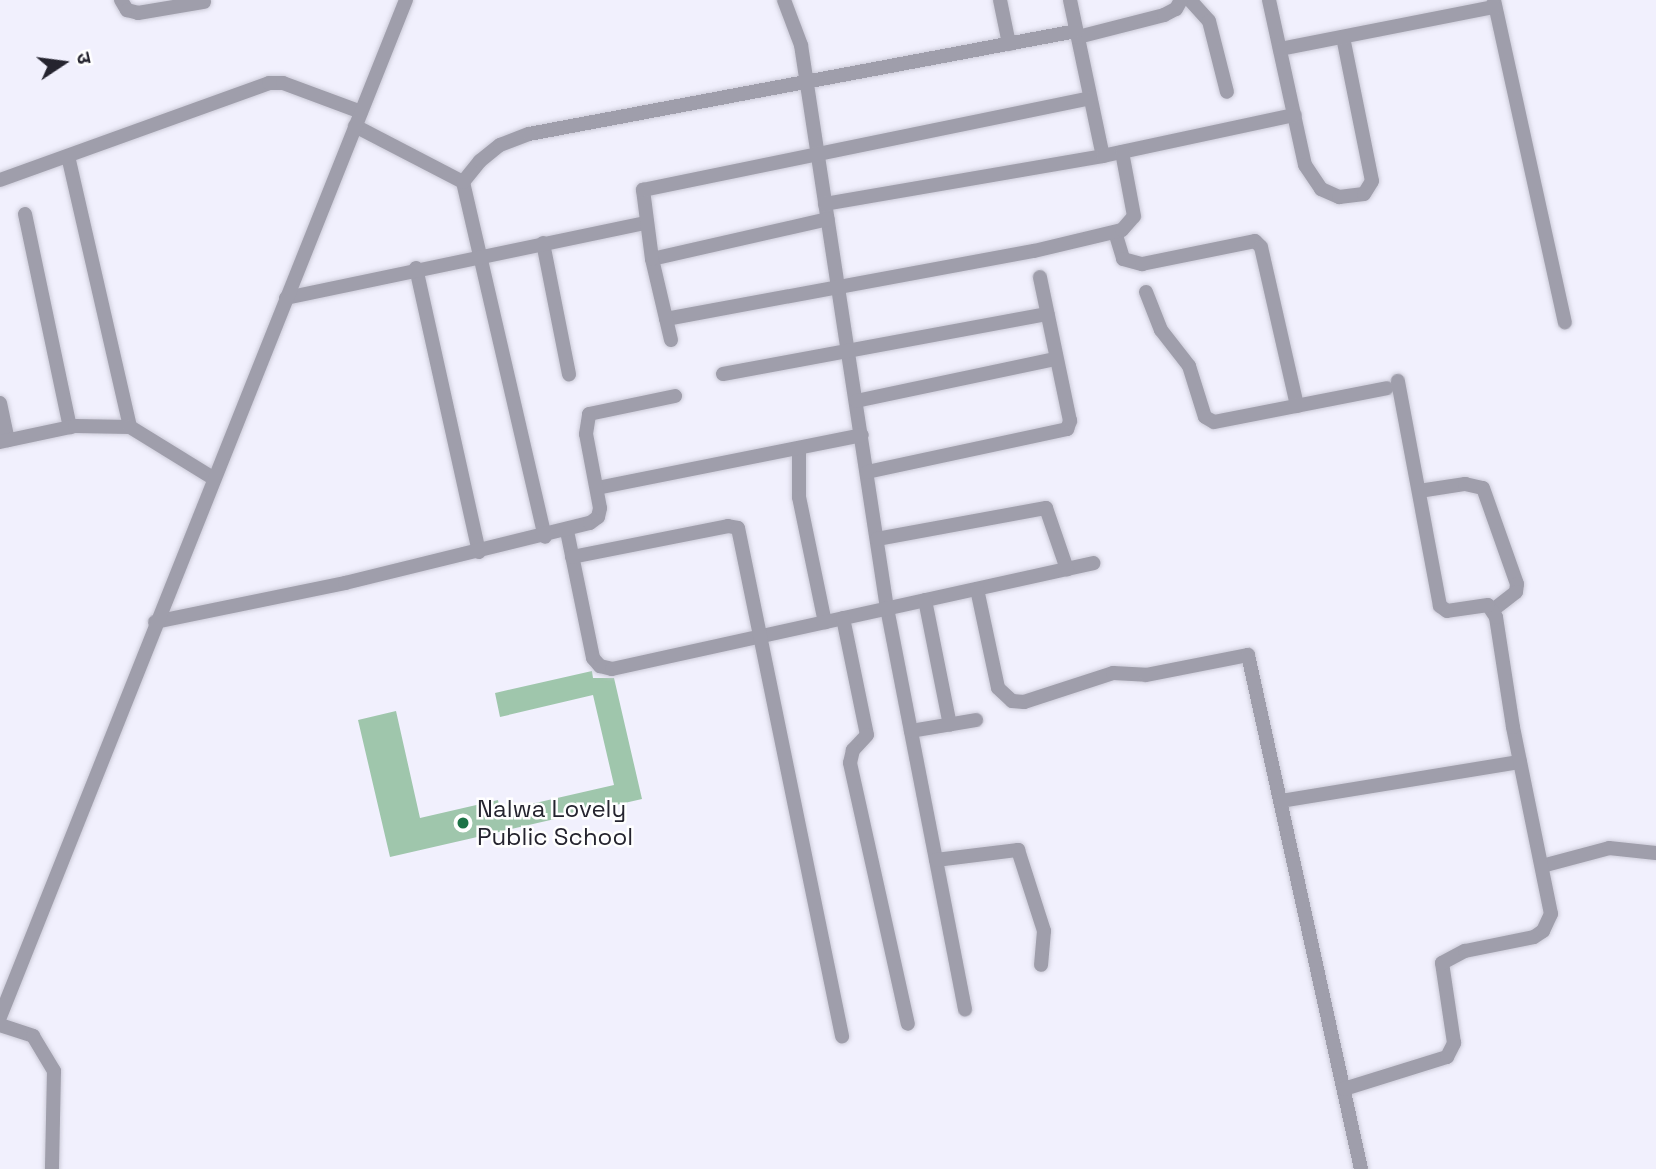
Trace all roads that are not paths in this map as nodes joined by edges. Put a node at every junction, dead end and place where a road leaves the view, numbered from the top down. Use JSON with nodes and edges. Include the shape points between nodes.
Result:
{"nodes":[{"id":1,"x":121,"y":0,"type":"edge"},
{"id":2,"x":406,"y":0,"type":"edge"},
{"id":3,"x":784,"y":0,"type":"edge"},
{"id":4,"x":1000,"y":0,"type":"edge"},
{"id":5,"x":1070,"y":0,"type":"edge"},
{"id":6,"x":1181,"y":0,"type":"edge"},
{"id":7,"x":1190,"y":0,"type":"edge"},
{"id":8,"x":1269,"y":0,"type":"edge"},
{"id":9,"x":204,"y":2,"type":"dead end"},
{"id":10,"x":1495,"y":4,"type":"edge"},
{"id":11,"x":1077,"y":34,"type":"junction"},
{"id":12,"x":1343,"y":37,"type":"junction"},
{"id":13,"x":1009,"y":44,"type":"junction"},
{"id":14,"x":1280,"y":49,"type":"junction"},
{"id":15,"x":807,"y":85,"type":"junction"},
{"id":16,"x":1227,"y":92,"type":"dead end"},
{"id":17,"x":1090,"y":98,"type":"junction"},
{"id":18,"x":1295,"y":115,"type":"junction"},
{"id":19,"x":358,"y":119,"type":"junction"},
{"id":20,"x":1122,"y":152,"type":"junction"},
{"id":21,"x":817,"y":153,"type":"junction"},
{"id":22,"x":68,"y":156,"type":"junction"},
{"id":23,"x":1103,"y":156,"type":"junction"},
{"id":24,"x":0,"y":180,"type":"edge"},
{"id":25,"x":463,"y":183,"type":"junction"},
{"id":26,"x":827,"y":211,"type":"junction"},
{"id":27,"x":25,"y":214,"type":"dead end"},
{"id":28,"x":646,"y":223,"type":"junction"},
{"id":29,"x":1115,"y":232,"type":"junction"},
{"id":30,"x":543,"y":243,"type":"junction"},
{"id":31,"x":481,"y":254,"type":"junction"},
{"id":32,"x":652,"y":259,"type":"junction"},
{"id":33,"x":416,"y":268,"type":"junction"},
{"id":34,"x":1040,"y":277,"type":"dead end"},
{"id":35,"x":839,"y":288,"type":"junction"},
{"id":36,"x":1146,"y":292,"type":"dead end"},
{"id":37,"x":286,"y":298,"type":"junction"},
{"id":38,"x":1047,"y":314,"type":"junction"},
{"id":39,"x":666,"y":319,"type":"junction"},
{"id":40,"x":1566,"y":322,"type":"dead end"},
{"id":41,"x":671,"y":340,"type":"dead end"},
{"id":42,"x":849,"y":351,"type":"junction"},
{"id":43,"x":1056,"y":359,"type":"junction"},
{"id":44,"x":569,"y":374,"type":"dead end"},
{"id":45,"x":723,"y":374,"type":"dead end"},
{"id":46,"x":675,"y":396,"type":"dead end"},
{"id":47,"x":856,"y":401,"type":"junction"},
{"id":48,"x":0,"y":403,"type":"edge"},
{"id":49,"x":1297,"y":406,"type":"junction"},
{"id":50,"x":70,"y":427,"type":"junction"},
{"id":51,"x":130,"y":428,"type":"junction"},
{"id":52,"x":862,"y":435,"type":"junction"},
{"id":53,"x":4,"y":441,"type":"edge"},
{"id":54,"x":799,"y":448,"type":"junction"},
{"id":55,"x":867,"y":472,"type":"junction"},
{"id":56,"x":213,"y":478,"type":"junction"},
{"id":57,"x":597,"y":488,"type":"junction"},
{"id":58,"x":1419,"y":491,"type":"junction"},
{"id":59,"x":567,"y":531,"type":"junction"},
{"id":60,"x":545,"y":537,"type":"junction"},
{"id":61,"x":877,"y":539,"type":"junction"},
{"id":62,"x":479,"y":552,"type":"junction"},
{"id":63,"x":572,"y":557,"type":"junction"},
{"id":64,"x":1093,"y":563,"type":"dead end"},
{"id":65,"x":1067,"y":569,"type":"junction"},
{"id":66,"x":977,"y":589,"type":"junction"},
{"id":67,"x":925,"y":600,"type":"junction"},
{"id":68,"x":887,"y":608,"type":"junction"},
{"id":69,"x":1493,"y":610,"type":"junction"},
{"id":70,"x":843,"y":618,"type":"junction"},
{"id":71,"x":155,"y":622,"type":"junction"},
{"id":72,"x":825,"y":622,"type":"junction"},
{"id":73,"x":761,"y":637,"type":"junction"},
{"id":74,"x":976,"y":720,"type":"dead end"},
{"id":75,"x":950,"y":726,"type":"junction"},
{"id":76,"x":911,"y":732,"type":"junction"},
{"id":77,"x":1520,"y":762,"type":"junction"},
{"id":78,"x":1280,"y":801,"type":"junction"},
{"id":79,"x":1656,"y":853,"type":"edge"},
{"id":80,"x":936,"y":860,"type":"junction"},
{"id":81,"x":1542,"y":866,"type":"junction"},
{"id":82,"x":1041,"y":965,"type":"dead end"},
{"id":83,"x":965,"y":1009,"type":"dead end"},
{"id":84,"x":0,"y":1017,"type":"edge"},
{"id":85,"x":908,"y":1024,"type":"dead end"},
{"id":86,"x":0,"y":1025,"type":"edge"},
{"id":87,"x":842,"y":1036,"type":"dead end"},
{"id":88,"x":1344,"y":1090,"type":"junction"},
{"id":89,"x":52,"y":1169,"type":"edge"},
{"id":90,"x":1361,"y":1169,"type":"edge"}],
"edges":[{"from":1,"to":9,"type":"street","via":[[127,10],[138,13]]},
{"from":2,"to":19,"type":"street"},
{"from":3,"to":15,"type":"street","via":[[801,45]]},
{"from":4,"to":13,"type":"street"},
{"from":5,"to":11,"type":"street"},
{"from":6,"to":11,"type":"street","via":[[1164,15]]},
{"from":7,"to":16,"type":"street","via":[[1209,21]]},
{"from":8,"to":14,"type":"street"},
{"from":10,"to":12,"type":"street"},
{"from":10,"to":40,"type":"street"},
{"from":11,"to":13,"type":"street"},
{"from":11,"to":17,"type":"street"},
{"from":12,"to":14,"type":"street"},
{"from":12,"to":18,"type":"street","via":[[1372,181],[1364,194],[1339,197],[1321,189],[1305,164]]},
{"from":13,"to":15,"type":"street"},
{"from":14,"to":18,"type":"street"},
{"from":15,"to":21,"type":"street"},
{"from":15,"to":25,"type":"street","via":[[529,134],[500,145]]},
{"from":17,"to":21,"type":"street"},
{"from":17,"to":23,"type":"street"},
{"from":18,"to":20,"type":"street"},
{"from":19,"to":22,"type":"street","via":[[283,83],[269,83]]},
{"from":19,"to":25,"type":"street"},
{"from":19,"to":37,"type":"street"},
{"from":20,"to":23,"type":"street"},
{"from":20,"to":29,"type":"street","via":[[1134,216],[1130,226]]},
{"from":21,"to":26,"type":"street"},
{"from":21,"to":28,"type":"street","via":[[648,187],[641,194]]},
{"from":22,"to":24,"type":"street"},
{"from":22,"to":51,"type":"street"},
{"from":23,"to":26,"type":"street"},
{"from":25,"to":31,"type":"street"},
{"from":26,"to":32,"type":"street"},
{"from":26,"to":35,"type":"street"},
{"from":27,"to":50,"type":"street"},
{"from":28,"to":30,"type":"street"},
{"from":28,"to":32,"type":"street"},
{"from":29,"to":35,"type":"street"},
{"from":29,"to":49,"type":"street","via":[[1124,259],[1142,264],[1255,241],[1261,247]]},
{"from":30,"to":31,"type":"street"},
{"from":30,"to":44,"type":"street"},
{"from":31,"to":33,"type":"street"},
{"from":31,"to":60,"type":"street"},
{"from":32,"to":39,"type":"street"},
{"from":33,"to":37,"type":"street"},
{"from":33,"to":62,"type":"street"},
{"from":34,"to":38,"type":"street"},
{"from":35,"to":39,"type":"street"},
{"from":35,"to":42,"type":"street"},
{"from":36,"to":49,"type":"street","via":[[1161,330],[1189,366],[1205,417],[1223,423]]},
{"from":37,"to":56,"type":"street"},
{"from":38,"to":42,"type":"street"},
{"from":38,"to":43,"type":"street"},
{"from":39,"to":41,"type":"street"},
{"from":42,"to":45,"type":"street"},
{"from":42,"to":47,"type":"street"},
{"from":43,"to":47,"type":"street"},
{"from":43,"to":55,"type":"street","via":[[1070,421],[1067,429]]},
{"from":46,"to":57,"type":"street","via":[[589,414],[586,434]]},
{"from":47,"to":52,"type":"street"},
{"from":48,"to":53,"type":"street"},
{"from":49,"to":58,"type":"street","via":[[1392,384]]},
{"from":50,"to":51,"type":"street","via":[[108,424]]},
{"from":50,"to":53,"type":"street"},
{"from":51,"to":56,"type":"street"},
{"from":52,"to":54,"type":"street"},
{"from":52,"to":55,"type":"street"},
{"from":54,"to":57,"type":"street"},
{"from":54,"to":72,"type":"street","via":[[799,497]]},
{"from":55,"to":61,"type":"street"},
{"from":56,"to":71,"type":"street"},
{"from":57,"to":59,"type":"street","via":[[598,517]]},
{"from":58,"to":69,"type":"street","via":[[1440,606],[1447,611],[1481,605]]},
{"from":58,"to":69,"type":"street","via":[[1465,484],[1483,488],[1517,584],[1516,592]]},
{"from":59,"to":60,"type":"street"},
{"from":59,"to":63,"type":"street"},
{"from":60,"to":62,"type":"street"},
{"from":61,"to":65,"type":"street","via":[[1046,508],[1055,522]]},
{"from":61,"to":68,"type":"street"},
{"from":62,"to":71,"type":"street"},
{"from":63,"to":73,"type":"street","via":[[593,658],[600,666],[612,668]]},
{"from":63,"to":73,"type":"street","via":[[734,525],[743,539]]},
{"from":64,"to":65,"type":"street"},
{"from":65,"to":66,"type":"street"},
{"from":66,"to":67,"type":"street"},
{"from":66,"to":78,"type":"street","via":[[998,688],[1012,701],[1024,702],[1113,673],[1146,675],[1248,655]]},
{"from":67,"to":68,"type":"street"},
{"from":67,"to":75,"type":"street"},
{"from":68,"to":70,"type":"street"},
{"from":68,"to":76,"type":"street"},
{"from":69,"to":77,"type":"street"},
{"from":70,"to":72,"type":"street"},
{"from":70,"to":85,"type":"street","via":[[867,735],[853,750],[850,763]]},
{"from":71,"to":84,"type":"street"},
{"from":72,"to":73,"type":"street"},
{"from":73,"to":87,"type":"street"},
{"from":74,"to":75,"type":"street"},
{"from":75,"to":76,"type":"street"},
{"from":76,"to":80,"type":"street"},
{"from":77,"to":78,"type":"street"},
{"from":77,"to":81,"type":"street"},
{"from":78,"to":88,"type":"street"},
{"from":79,"to":81,"type":"street","via":[[1609,848]]},
{"from":80,"to":82,"type":"street","via":[[1018,850],[1044,931]]},
{"from":80,"to":83,"type":"street"},
{"from":81,"to":88,"type":"street","via":[[1552,907],[1543,931],[1465,951],[1442,963],[1454,1043],[1451,1053]]},
{"from":86,"to":89,"type":"street","via":[[33,1036],[54,1071]]},
{"from":88,"to":90,"type":"street"}]}
